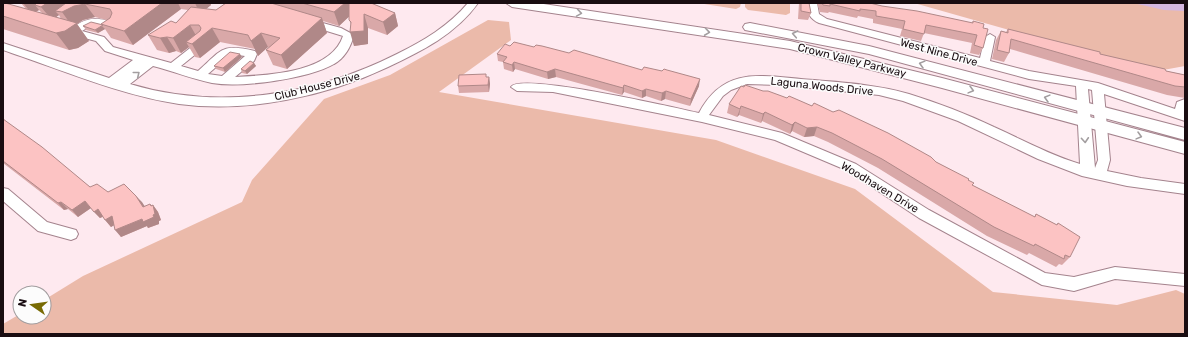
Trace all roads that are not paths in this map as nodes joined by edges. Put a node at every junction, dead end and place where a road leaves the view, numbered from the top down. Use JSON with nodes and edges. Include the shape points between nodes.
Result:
{"nodes":[{"id":1,"x":473,"y":3,"type":"edge"},
{"id":2,"x":512,"y":3,"type":"edge"},
{"id":3,"x":581,"y":3,"type":"edge"},
{"id":4,"x":812,"y":3,"type":"edge"},
{"id":5,"x":296,"y":18,"type":"edge"},
{"id":6,"x":59,"y":28,"type":"edge"},
{"id":7,"x":73,"y":32,"type":"junction"},
{"id":8,"x":990,"y":37,"type":"dead end"},
{"id":9,"x":100,"y":39,"type":"junction"},
{"id":10,"x":203,"y":43,"type":"edge"},
{"id":11,"x":3,"y":46,"type":"edge"},
{"id":12,"x":147,"y":60,"type":"junction"},
{"id":13,"x":984,"y":64,"type":"junction"},
{"id":14,"x":173,"y":67,"type":"junction"},
{"id":15,"x":200,"y":75,"type":"junction"},
{"id":16,"x":225,"y":80,"type":"junction"},
{"id":17,"x":1080,"y":83,"type":"junction"},
{"id":18,"x":117,"y":84,"type":"junction"},
{"id":19,"x":517,"y":87,"type":"dead end"},
{"id":20,"x":1098,"y":87,"type":"junction"},
{"id":21,"x":1185,"y":103,"type":"edge"},
{"id":22,"x":1084,"y":115,"type":"junction"},
{"id":23,"x":1183,"y":116,"type":"edge"},
{"id":24,"x":702,"y":118,"type":"junction"},
{"id":25,"x":1101,"y":119,"type":"junction"},
{"id":26,"x":1185,"y":134,"type":"edge"},
{"id":27,"x":1185,"y":148,"type":"edge"},
{"id":28,"x":1093,"y":173,"type":"junction"},
{"id":29,"x":1185,"y":189,"type":"edge"},
{"id":30,"x":3,"y":193,"type":"edge"},
{"id":31,"x":71,"y":234,"type":"dead end"},
{"id":32,"x":1185,"y":280,"type":"edge"}],
"edges":[{"from":1,"to":18,"type":"street","name":"Club House Drive","via":[[452,25],[388,63],[359,76],[302,92],[267,98],[191,101],[151,95]]},
{"from":2,"to":22,"type":"main road","name":"Crown Valley Parkway","one_way":true,"via":[[790,45]]},
{"from":22,"to":3,"type":"main road","name":"Crown Valley Parkway","one_way":true,"via":[[869,50],[793,34]]},
{"from":4,"to":13,"type":"street","name":"West Nine Drive","via":[[812,13],[823,22]]},
{"from":5,"to":16,"type":"street","via":[[349,35],[345,47],[331,61],[315,68],[266,79]]},
{"from":6,"to":7,"type":"street"},
{"from":7,"to":9,"type":"street"},
{"from":7,"to":9,"type":"street","via":[[95,20],[115,26]]},
{"from":8,"to":13,"type":"street"},
{"from":9,"to":12,"type":"street","via":[[109,49]]},
{"from":10,"to":14,"type":"street"},
{"from":11,"to":18,"type":"street","name":"Club House Drive"},
{"from":12,"to":14,"type":"street"},
{"from":12,"to":18,"type":"street"},
{"from":13,"to":17,"type":"street","name":"West Nine Drive","via":[[1029,75]]},
{"from":14,"to":15,"type":"street"},
{"from":15,"to":16,"type":"street","via":[[212,80]]},
{"from":15,"to":16,"type":"street","via":[[228,51],[251,54],[250,58]]},
{"from":17,"to":20,"type":"street","name":"West Nine Drive"},
{"from":17,"to":22,"type":"street"},
{"from":19,"to":24,"type":"street","name":"Woodhaven Drive","via":[[553,88]]},
{"from":20,"to":23,"type":"street","name":"West Nine Drive"},
{"from":20,"to":25,"type":"street"},
{"from":21,"to":23,"type":"street","via":[[1181,105]]},
{"from":22,"to":25,"type":"main road","name":"Crown Valley Parkway"},
{"from":22,"to":28,"type":"street","one_way":true},
{"from":24,"to":28,"type":"street","name":"Laguna Woods Drive","via":[[718,93],[741,82],[759,80],[848,87],[905,97],[964,118],[1044,156]]},
{"from":24,"to":32,"type":"street","name":"Woodhaven Drive","via":[[778,136],[851,167],[924,214],[1042,279],[1074,284],[1115,273]]},
{"from":25,"to":26,"type":"main road","name":"Crown Valley Parkway"},
{"from":25,"to":27,"type":"main road","name":"Crown Valley Parkway","one_way":true},
{"from":25,"to":28,"type":"street","via":[[1104,160]]},
{"from":28,"to":29,"type":"street","name":"Laguna Woods Drive","via":[[1134,184]]},
{"from":30,"to":31,"type":"street","via":[[43,227]]}]}
